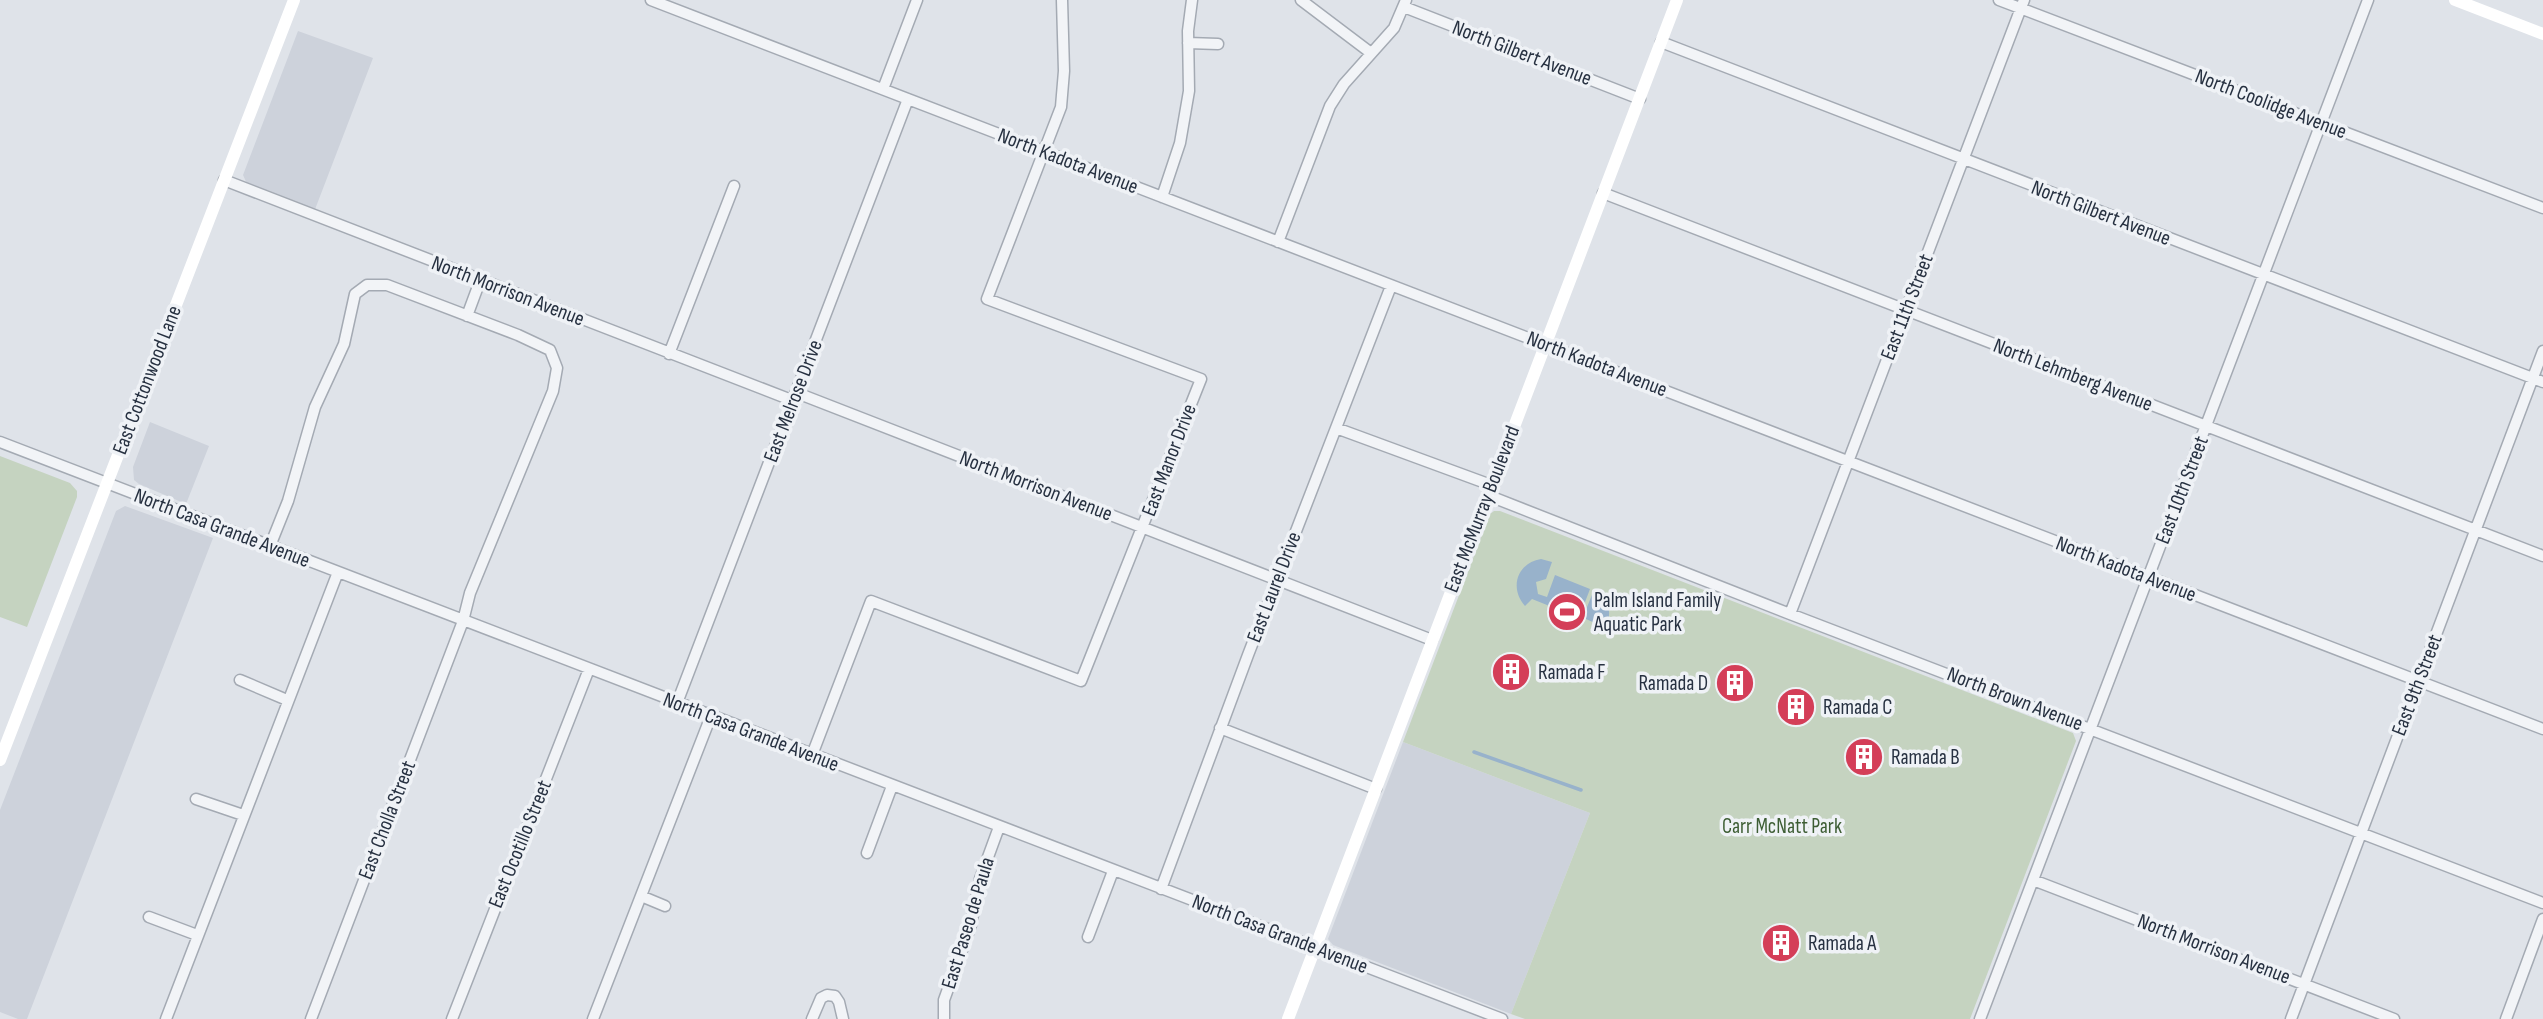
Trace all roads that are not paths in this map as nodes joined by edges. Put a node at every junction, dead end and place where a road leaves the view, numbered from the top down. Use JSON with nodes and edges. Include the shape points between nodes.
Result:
{"nodes":[{"id":1,"x":293,"y":0,"type":"edge"},
{"id":2,"x":651,"y":0,"type":"edge"},
{"id":3,"x":917,"y":0,"type":"edge"},
{"id":4,"x":1062,"y":0,"type":"edge"},
{"id":5,"x":1192,"y":0,"type":"edge"},
{"id":6,"x":1301,"y":0,"type":"edge"},
{"id":7,"x":1676,"y":0,"type":"edge"},
{"id":8,"x":1999,"y":0,"type":"edge"},
{"id":9,"x":2368,"y":0,"type":"edge"},
{"id":10,"x":2455,"y":0,"type":"edge"},
{"id":11,"x":1405,"y":4,"type":"edge"},
{"id":12,"x":2023,"y":4,"type":"edge"},
{"id":13,"x":2543,"y":34,"type":"edge"},
{"id":14,"x":1661,"y":42,"type":"junction"},
{"id":15,"x":1188,"y":43,"type":"junction"},
{"id":16,"x":1217,"y":44,"type":"dead end"},
{"id":17,"x":1371,"y":53,"type":"junction"},
{"id":18,"x":883,"y":89,"type":"junction"},
{"id":19,"x":908,"y":99,"type":"junction"},
{"id":20,"x":1640,"y":99,"type":"junction"},
{"id":21,"x":2321,"y":124,"type":"junction"},
{"id":22,"x":1045,"y":152,"type":"junction"},
{"id":23,"x":1965,"y":160,"type":"junction"},
{"id":24,"x":224,"y":180,"type":"junction"},
{"id":25,"x":734,"y":186,"type":"dead end"},
{"id":26,"x":1603,"y":193,"type":"junction"},
{"id":27,"x":1162,"y":197,"type":"junction"},
{"id":28,"x":2543,"y":208,"type":"edge"},
{"id":29,"x":1278,"y":242,"type":"junction"},
{"id":30,"x":2263,"y":276,"type":"junction"},
{"id":31,"x":480,"y":281,"type":"junction"},
{"id":32,"x":1391,"y":285,"type":"junction"},
{"id":33,"x":1906,"y":311,"type":"junction"},
{"id":34,"x":467,"y":316,"type":"junction"},
{"id":35,"x":1545,"y":344,"type":"junction"},
{"id":36,"x":2543,"y":351,"type":"edge"},
{"id":37,"x":669,"y":354,"type":"junction"},
{"id":38,"x":2532,"y":378,"type":"junction"},
{"id":39,"x":2543,"y":382,"type":"edge"},
{"id":40,"x":795,"y":397,"type":"junction"},
{"id":41,"x":2206,"y":427,"type":"junction"},
{"id":42,"x":1336,"y":428,"type":"junction"},
{"id":43,"x":0,"y":442,"type":"edge"},
{"id":44,"x":1847,"y":461,"type":"junction"},
{"id":45,"x":107,"y":483,"type":"junction"},
{"id":46,"x":1489,"y":490,"type":"junction"},
{"id":47,"x":1143,"y":527,"type":"junction"},
{"id":48,"x":2476,"y":530,"type":"junction"},
{"id":49,"x":270,"y":546,"type":"junction"},
{"id":50,"x":2543,"y":556,"type":"edge"},
{"id":51,"x":338,"y":572,"type":"junction"},
{"id":52,"x":2148,"y":578,"type":"junction"},
{"id":53,"x":1278,"y":579,"type":"junction"},
{"id":54,"x":1790,"y":614,"type":"junction"},
{"id":55,"x":463,"y":621,"type":"junction"},
{"id":56,"x":1432,"y":640,"type":"junction"},
{"id":57,"x":589,"y":669,"type":"junction"},
{"id":58,"x":240,"y":680,"type":"dead end"},
{"id":59,"x":2418,"y":681,"type":"junction"},
{"id":60,"x":287,"y":699,"type":"junction"},
{"id":61,"x":677,"y":703,"type":"junction"},
{"id":62,"x":711,"y":716,"type":"junction"},
{"id":63,"x":1220,"y":728,"type":"junction"},
{"id":64,"x":2091,"y":728,"type":"junction"},
{"id":65,"x":2543,"y":729,"type":"edge"},
{"id":66,"x":812,"y":755,"type":"junction"},
{"id":67,"x":0,"y":760,"type":"edge"},
{"id":68,"x":892,"y":786,"type":"junction"},
{"id":69,"x":1376,"y":789,"type":"junction"},
{"id":70,"x":196,"y":799,"type":"dead end"},
{"id":71,"x":243,"y":815,"type":"junction"},
{"id":72,"x":999,"y":827,"type":"junction"},
{"id":73,"x":2360,"y":833,"type":"junction"},
{"id":74,"x":867,"y":853,"type":"dead end"},
{"id":75,"x":1113,"y":871,"type":"junction"},
{"id":76,"x":2033,"y":880,"type":"junction"},
{"id":77,"x":1161,"y":889,"type":"junction"},
{"id":78,"x":641,"y":896,"type":"junction"},
{"id":79,"x":2543,"y":903,"type":"edge"},
{"id":80,"x":665,"y":906,"type":"dead end"},
{"id":81,"x":149,"y":917,"type":"dead end"},
{"id":82,"x":2543,"y":919,"type":"edge"},
{"id":83,"x":197,"y":935,"type":"junction"},
{"id":84,"x":1088,"y":937,"type":"dead end"},
{"id":85,"x":1315,"y":947,"type":"junction"},
{"id":86,"x":2304,"y":984,"type":"junction"},
{"id":87,"x":166,"y":1019,"type":"edge"},
{"id":88,"x":311,"y":1019,"type":"edge"},
{"id":89,"x":452,"y":1019,"type":"edge"},
{"id":90,"x":593,"y":1019,"type":"edge"},
{"id":91,"x":812,"y":1019,"type":"edge"},
{"id":92,"x":843,"y":1019,"type":"edge"},
{"id":93,"x":944,"y":1019,"type":"edge"},
{"id":94,"x":1288,"y":1019,"type":"edge"},
{"id":95,"x":1502,"y":1019,"type":"edge"},
{"id":96,"x":1980,"y":1019,"type":"edge"},
{"id":97,"x":2291,"y":1019,"type":"edge"},
{"id":98,"x":2394,"y":1019,"type":"edge"},
{"id":99,"x":2506,"y":1019,"type":"edge"}],
"edges":[{"from":1,"to":24,"type":"street","name":"East Cottonwood Lane"},
{"from":2,"to":18,"type":"street","name":"North Kadota Avenue"},
{"from":3,"to":18,"type":"street"},
{"from":4,"to":22,"type":"street","name":"East Manor Drive","via":[[1061,107]]},
{"from":5,"to":15,"type":"street"},
{"from":6,"to":17,"type":"street"},
{"from":7,"to":14,"type":"street","name":"East McMurray Boulevard"},
{"from":8,"to":12,"type":"street","name":"North Coolidge Avenue"},
{"from":9,"to":21,"type":"street","name":"East 10th Street"},
{"from":10,"to":13,"type":"street"},
{"from":11,"to":17,"type":"street","via":[[1394,28]]},
{"from":11,"to":20,"type":"street","name":"North Gilbert Avenue"},
{"from":12,"to":21,"type":"street","name":"North Coolidge Avenue"},
{"from":12,"to":23,"type":"street","name":"East 11th Street"},
{"from":14,"to":20,"type":"street","name":"East McMurray Boulevard"},
{"from":14,"to":23,"type":"street","name":"North Gilbert Avenue"},
{"from":15,"to":16,"type":"street"},
{"from":15,"to":27,"type":"street","via":[[1189,91]]},
{"from":17,"to":29,"type":"street","via":[[1331,106]]},
{"from":18,"to":19,"type":"street","name":"North Kadota Avenue"},
{"from":19,"to":22,"type":"street","name":"North Kadota Avenue"},
{"from":19,"to":40,"type":"street","name":"East Melrose Drive"},
{"from":20,"to":26,"type":"street","name":"East McMurray Boulevard"},
{"from":21,"to":28,"type":"street","name":"North Coolidge Avenue"},
{"from":21,"to":30,"type":"street","name":"East 10th Street"},
{"from":22,"to":27,"type":"street","name":"North Kadota Avenue"},
{"from":22,"to":47,"type":"street","name":"East Manor Drive","via":[[987,299],[1201,379]]},
{"from":23,"to":30,"type":"street","name":"North Gilbert Avenue"},
{"from":23,"to":33,"type":"street","name":"East 11th Street"},
{"from":24,"to":31,"type":"street","name":"North Morrison Avenue"},
{"from":24,"to":45,"type":"street","name":"East Cottonwood Lane"},
{"from":25,"to":37,"type":"street"},
{"from":26,"to":33,"type":"street","name":"North Lehmberg Avenue"},
{"from":26,"to":35,"type":"street","name":"East McMurray Boulevard"},
{"from":27,"to":29,"type":"street","name":"North Kadota Avenue"},
{"from":29,"to":32,"type":"street","name":"North Kadota Avenue"},
{"from":30,"to":38,"type":"street","name":"North Gilbert Avenue"},
{"from":30,"to":41,"type":"street","name":"East 10th Street"},
{"from":31,"to":34,"type":"street"},
{"from":31,"to":37,"type":"street","name":"North Morrison Avenue"},
{"from":32,"to":35,"type":"street","name":"North Kadota Avenue"},
{"from":32,"to":42,"type":"street","name":"East Laurel Drive"},
{"from":33,"to":41,"type":"street","name":"North Lehmberg Avenue"},
{"from":33,"to":44,"type":"street","name":"East 11th Street"},
{"from":34,"to":49,"type":"street","name":"East Cholla Street","via":[[387,285],[367,285],[355,294],[344,344],[315,407]]},
{"from":34,"to":55,"type":"street","name":"East Cholla Street","via":[[550,350],[557,368],[553,391],[470,593]]},
{"from":35,"to":44,"type":"street","name":"North Kadota Avenue"},
{"from":35,"to":46,"type":"street","name":"East McMurray Boulevard"},
{"from":36,"to":38,"type":"street","name":"East 9th Street"},
{"from":37,"to":40,"type":"street","name":"North Morrison Avenue"},
{"from":38,"to":39,"type":"street","name":"North Gilbert Avenue"},
{"from":38,"to":48,"type":"street","name":"East 9th Street"},
{"from":40,"to":47,"type":"street","name":"North Morrison Avenue"},
{"from":40,"to":61,"type":"street","name":"East Melrose Drive"},
{"from":41,"to":48,"type":"street","name":"North Lehmberg Avenue"},
{"from":41,"to":52,"type":"street","name":"East 10th Street"},
{"from":42,"to":46,"type":"street","name":"North Brown Avenue"},
{"from":42,"to":53,"type":"street","name":"East Laurel Drive"},
{"from":43,"to":45,"type":"street","name":"North Casa Grande Avenue"},
{"from":44,"to":52,"type":"street","name":"North Kadota Avenue"},
{"from":44,"to":54,"type":"street","name":"East 11th Street"},
{"from":45,"to":49,"type":"street","name":"North Casa Grande Avenue"},
{"from":45,"to":67,"type":"street","name":"East Cottonwood Lane"},
{"from":46,"to":54,"type":"street","name":"North Brown Avenue"},
{"from":46,"to":56,"type":"street","name":"East McMurray Boulevard"},
{"from":47,"to":53,"type":"street","name":"North Morrison Avenue"},
{"from":47,"to":66,"type":"street","name":"East Manor Drive","via":[[1082,681],[871,601]]},
{"from":48,"to":50,"type":"street","name":"North Lehmberg Avenue"},
{"from":48,"to":59,"type":"street","name":"East 9th Street"},
{"from":49,"to":51,"type":"street","name":"North Casa Grande Avenue"},
{"from":51,"to":55,"type":"street","name":"North Casa Grande Avenue"},
{"from":51,"to":60,"type":"street"},
{"from":52,"to":59,"type":"street","name":"North Kadota Avenue"},
{"from":52,"to":64,"type":"street","name":"East 10th Street"},
{"from":53,"to":56,"type":"street","name":"North Morrison Avenue"},
{"from":53,"to":63,"type":"street","name":"East Laurel Drive"},
{"from":54,"to":64,"type":"street","name":"North Brown Avenue"},
{"from":55,"to":57,"type":"street","name":"North Casa Grande Avenue"},
{"from":55,"to":88,"type":"street","name":"East Cholla Street"},
{"from":56,"to":69,"type":"street","name":"East McMurray Boulevard"},
{"from":57,"to":61,"type":"street","name":"North Casa Grande Avenue"},
{"from":57,"to":89,"type":"street","name":"East Ocotillo Street"},
{"from":58,"to":60,"type":"street"},
{"from":59,"to":65,"type":"street","name":"North Kadota Avenue"},
{"from":59,"to":73,"type":"street","name":"East 9th Street"},
{"from":60,"to":71,"type":"street"},
{"from":61,"to":62,"type":"street","name":"North Casa Grande Avenue"},
{"from":62,"to":66,"type":"street","name":"North Casa Grande Avenue"},
{"from":62,"to":78,"type":"street"},
{"from":63,"to":69,"type":"street"},
{"from":63,"to":77,"type":"street","name":"East Laurel Drive"},
{"from":64,"to":73,"type":"street","name":"North Brown Avenue"},
{"from":64,"to":76,"type":"street","name":"East 10th Street"},
{"from":66,"to":68,"type":"street","name":"North Casa Grande Avenue"},
{"from":68,"to":72,"type":"street","name":"North Casa Grande Avenue"},
{"from":68,"to":74,"type":"street"},
{"from":69,"to":85,"type":"street","name":"East McMurray Boulevard"},
{"from":70,"to":71,"type":"street"},
{"from":71,"to":83,"type":"street"},
{"from":72,"to":75,"type":"street","name":"North Casa Grande Avenue"},
{"from":72,"to":93,"type":"street","name":"East Paseo de Paula","via":[[944,1000]]},
{"from":73,"to":79,"type":"street","name":"North Brown Avenue"},
{"from":73,"to":86,"type":"street","name":"East 9th Street"},
{"from":75,"to":77,"type":"street","name":"North Casa Grande Avenue"},
{"from":75,"to":84,"type":"street"},
{"from":76,"to":86,"type":"street","name":"North Morrison Avenue"},
{"from":76,"to":96,"type":"street","name":"East 10th Street"},
{"from":77,"to":85,"type":"street","name":"North Casa Grande Avenue"},
{"from":78,"to":80,"type":"street"},
{"from":78,"to":90,"type":"street"},
{"from":81,"to":83,"type":"street"},
{"from":82,"to":99,"type":"street"},
{"from":83,"to":87,"type":"street"},
{"from":85,"to":94,"type":"street","name":"East McMurray Boulevard"},
{"from":85,"to":95,"type":"street","name":"North Casa Grande Avenue"},
{"from":86,"to":97,"type":"street","name":"East 9th Street"},
{"from":86,"to":98,"type":"street","name":"North Morrison Avenue"},
{"from":91,"to":92,"type":"street","via":[[827,995],[839,1002]]}]}
